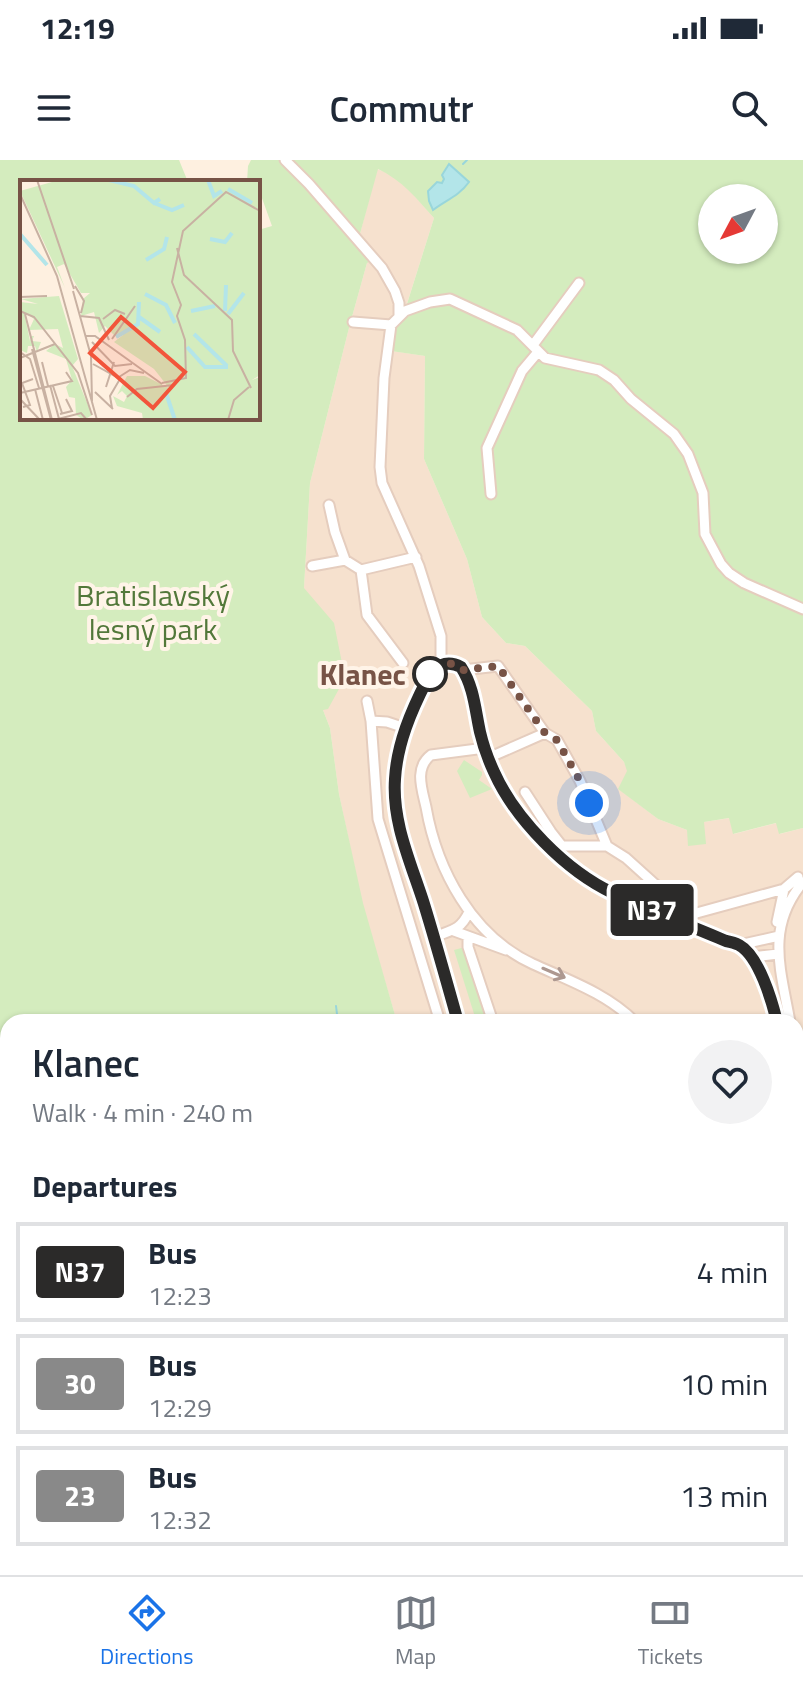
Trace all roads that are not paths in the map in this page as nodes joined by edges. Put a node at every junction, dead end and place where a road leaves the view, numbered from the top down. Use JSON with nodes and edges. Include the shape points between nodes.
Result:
{"nodes":[{"id":1,"x":285,"y":160,"type":"edge"},
{"id":2,"x":579,"y":283,"type":"dead end"},
{"id":3,"x":399,"y":316,"type":"junction"},
{"id":4,"x":353,"y":322,"type":"dead end"},
{"id":5,"x":391,"y":325,"type":"junction"},
{"id":6,"x":535,"y":349,"type":"junction"},
{"id":7,"x":491,"y":494,"type":"dead end"},
{"id":8,"x":329,"y":505,"type":"dead end"},
{"id":9,"x":416,"y":557,"type":"junction"},
{"id":10,"x":345,"y":560,"type":"junction"},
{"id":11,"x":312,"y":566,"type":"dead end"},
{"id":12,"x":361,"y":570,"type":"junction"},
{"id":13,"x":803,"y":609,"type":"edge"},
{"id":14,"x":403,"y":663,"type":"dead end"},
{"id":15,"x":441,"y":665,"type":"junction"},
{"id":16,"x":463,"y":670,"type":"junction"},
{"id":17,"x":367,"y":701,"type":"dead end"},
{"id":18,"x":371,"y":721,"type":"junction"},
{"id":19,"x":405,"y":728,"type":"junction"},
{"id":20,"x":545,"y":733,"type":"junction"},
{"id":21,"x":486,"y":753,"type":"junction"},
{"id":22,"x":525,"y":792,"type":"dead end"},
{"id":23,"x":607,"y":846,"type":"junction"},
{"id":24,"x":559,"y":849,"type":"junction"},
{"id":25,"x":801,"y":880,"type":"edge"},
{"id":26,"x":784,"y":889,"type":"junction"},
{"id":27,"x":469,"y":912,"type":"junction"},
{"id":28,"x":685,"y":918,"type":"junction"},
{"id":29,"x":454,"y":931,"type":"junction"},
{"id":30,"x":778,"y":933,"type":"junction"},
{"id":31,"x":434,"y":937,"type":"junction"},
{"id":32,"x":468,"y":938,"type":"junction"},
{"id":33,"x":739,"y":945,"type":"junction"},
{"id":34,"x":509,"y":951,"type":"junction"},
{"id":35,"x":778,"y":954,"type":"junction"},
{"id":36,"x":752,"y":957,"type":"junction"},
{"id":37,"x":438,"y":1014,"type":"edge"},
{"id":38,"x":456,"y":1014,"type":"edge"},
{"id":39,"x":490,"y":1014,"type":"edge"},
{"id":40,"x":627,"y":1014,"type":"edge"},
{"id":41,"x":774,"y":1014,"type":"edge"},
{"id":42,"x":789,"y":1014,"type":"edge"}],
"edges":[{"from":1,"to":3,"type":"street","via":[[382,268],[395,291]]},
{"from":2,"to":6,"type":"street"},
{"from":3,"to":5,"type":"street"},
{"from":3,"to":6,"type":"street","via":[[450,299],[506,323]]},
{"from":4,"to":5,"type":"street"},
{"from":5,"to":9,"type":"street","via":[[380,475]]},
{"from":6,"to":7,"type":"street","via":[[487,448]]},
{"from":6,"to":13,"type":"street","via":[[553,361],[606,374],[674,434],[699,478],[705,534],[721,564],[744,583]]},
{"from":8,"to":10,"type":"street"},
{"from":9,"to":12,"type":"street"},
{"from":9,"to":15,"type":"street","via":[[441,636]]},
{"from":10,"to":11,"type":"street"},
{"from":10,"to":12,"type":"street"},
{"from":12,"to":14,"type":"street","via":[[367,615]]},
{"from":15,"to":16,"type":"street"},
{"from":15,"to":19,"type":"street","via":[[429,676]]},
{"from":16,"to":20,"type":"street","via":[[498,666]]},
{"from":16,"to":21,"type":"street"},
{"from":17,"to":18,"type":"street"},
{"from":18,"to":19,"type":"street"},
{"from":18,"to":37,"type":"street","via":[[378,819]]},
{"from":19,"to":31,"type":"street","via":[[394,801]]},
{"from":20,"to":21,"type":"street"},
{"from":20,"to":23,"type":"street","via":[[557,740],[580,781]]},
{"from":21,"to":24,"type":"street","via":[[521,818]]},
{"from":21,"to":27,"type":"street","via":[[431,755],[420,773],[437,845]]},
{"from":22,"to":24,"type":"street"},
{"from":23,"to":24,"type":"street"},
{"from":23,"to":28,"type":"street","via":[[626,858]]},
{"from":24,"to":28,"type":"street","via":[[582,875],[611,893]]},
{"from":25,"to":26,"type":"street"},
{"from":25,"to":30,"type":"street"},
{"from":26,"to":28,"type":"street"},
{"from":26,"to":30,"type":"street"},
{"from":27,"to":29,"type":"street"},
{"from":27,"to":34,"type":"street"},
{"from":28,"to":33,"type":"street"},
{"from":29,"to":31,"type":"street"},
{"from":29,"to":32,"type":"street"},
{"from":30,"to":33,"type":"street"},
{"from":30,"to":35,"type":"street"},
{"from":31,"to":38,"type":"street"},
{"from":32,"to":34,"type":"street"},
{"from":32,"to":39,"type":"street"},
{"from":33,"to":36,"type":"street"},
{"from":34,"to":40,"type":"street","one_way":true},
{"from":35,"to":36,"type":"street"},
{"from":35,"to":42,"type":"street"},
{"from":36,"to":41,"type":"street"}]}
